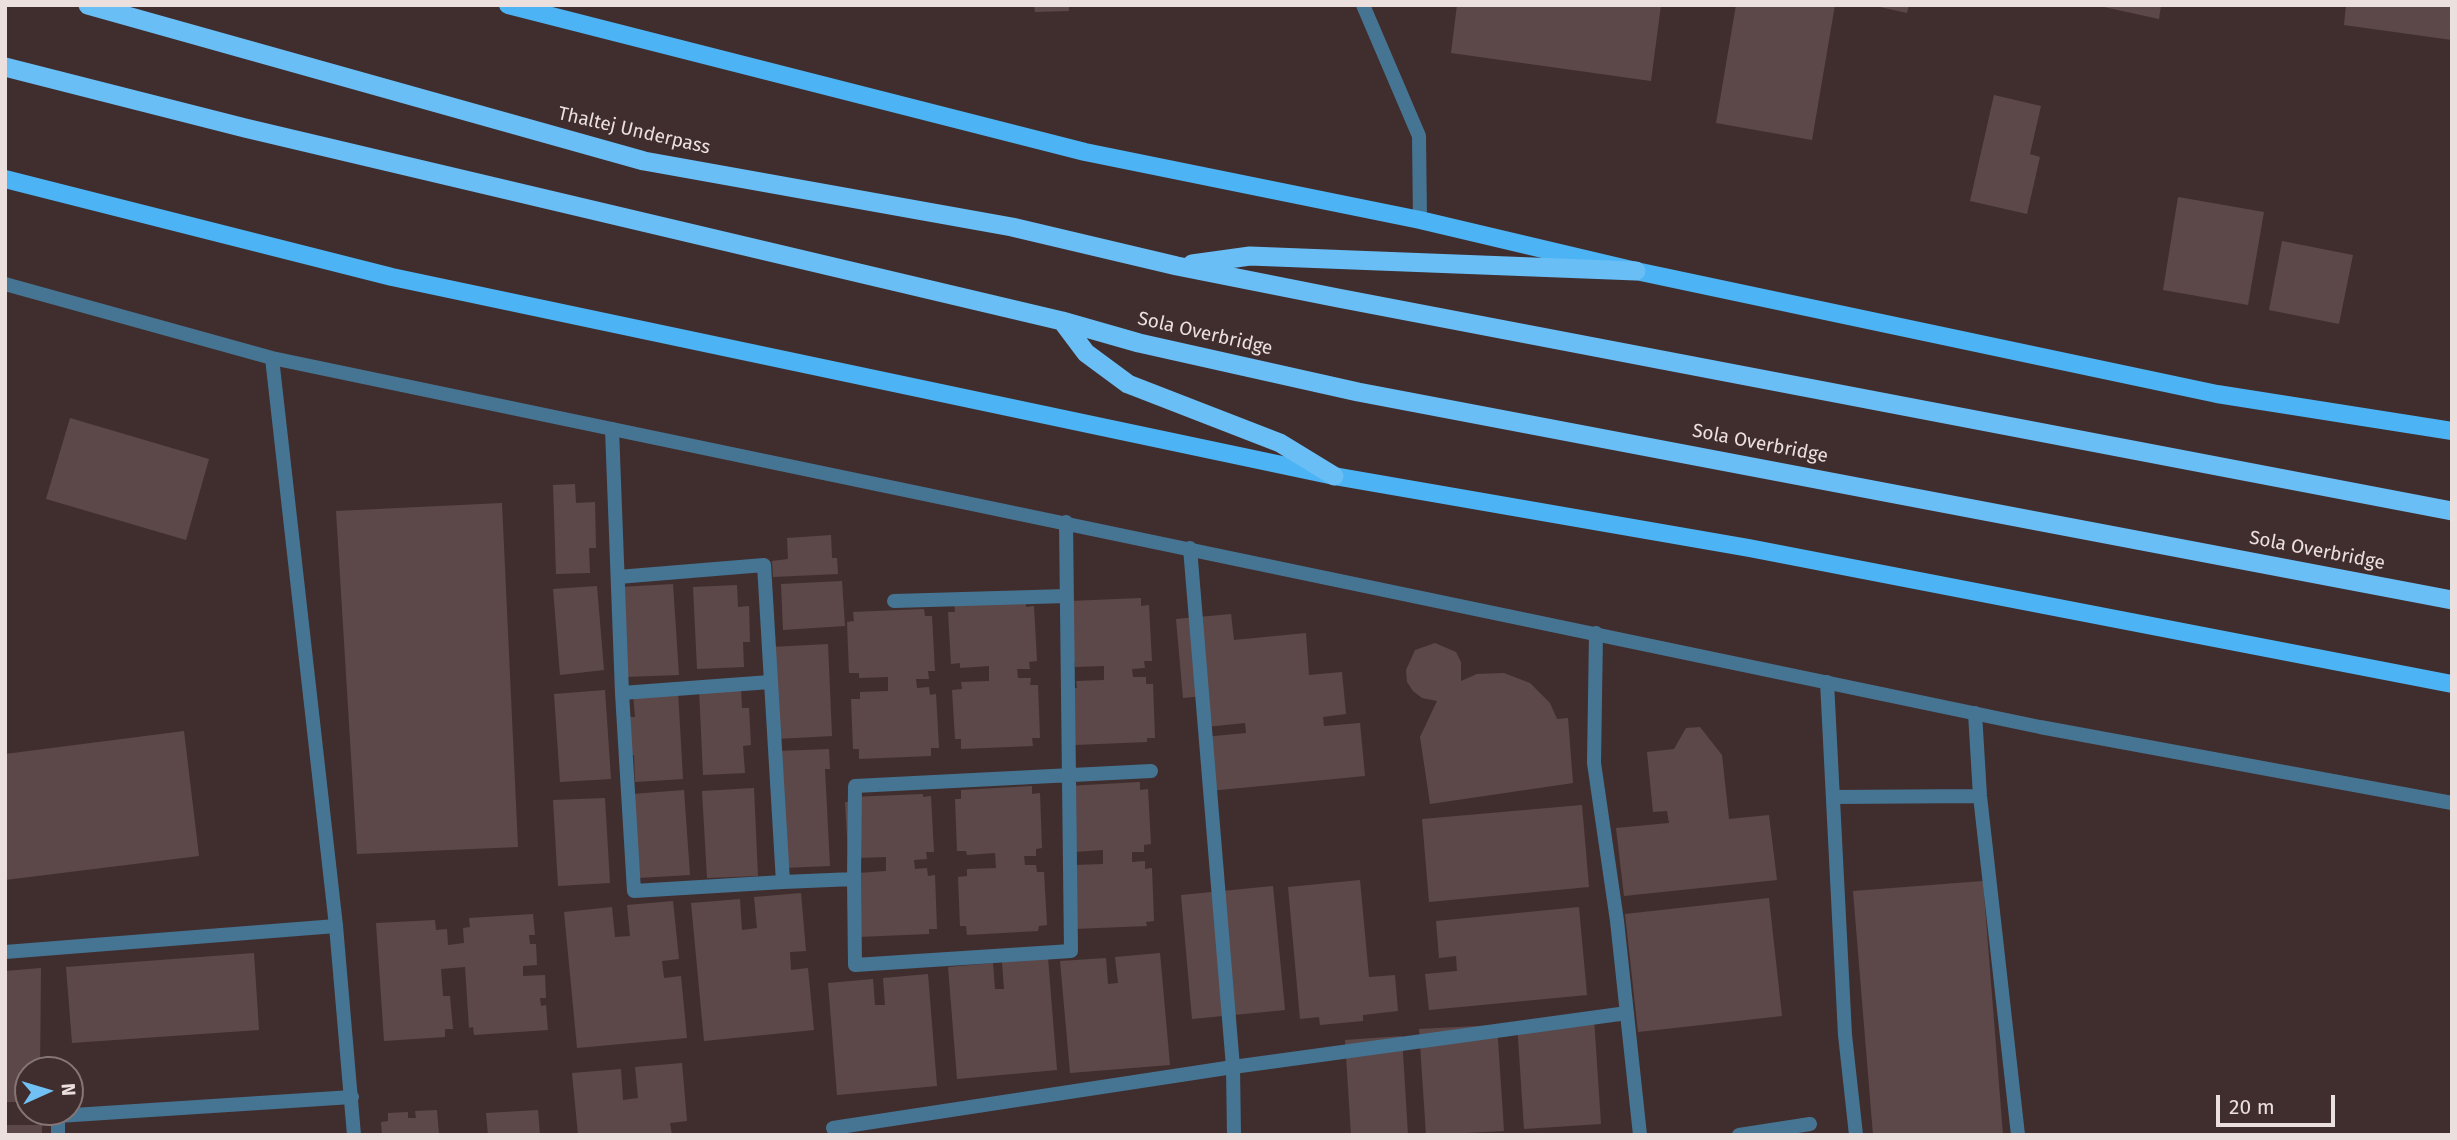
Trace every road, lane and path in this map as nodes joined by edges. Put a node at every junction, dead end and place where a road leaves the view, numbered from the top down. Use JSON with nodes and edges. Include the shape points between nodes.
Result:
{"nodes":[{"id":1,"x":88,"y":5,"type":"edge"},
{"id":2,"x":508,"y":5,"type":"edge"},
{"id":3,"x":1363,"y":5,"type":"edge"},
{"id":4,"x":5,"y":67,"type":"edge"},
{"id":5,"x":5,"y":178,"type":"edge"},
{"id":6,"x":1420,"y":220,"type":"junction"},
{"id":7,"x":1177,"y":266,"type":"junction"},
{"id":8,"x":1636,"y":271,"type":"junction"},
{"id":9,"x":5,"y":284,"type":"edge"},
{"id":10,"x":1062,"y":321,"type":"junction"},
{"id":11,"x":272,"y":358,"type":"junction"},
{"id":12,"x":612,"y":429,"type":"junction"},
{"id":13,"x":2452,"y":431,"type":"edge"},
{"id":14,"x":1334,"y":476,"type":"junction"},
{"id":15,"x":2452,"y":511,"type":"edge"},
{"id":16,"x":1066,"y":522,"type":"junction"},
{"id":17,"x":1191,"y":548,"type":"junction"},
{"id":18,"x":618,"y":577,"type":"junction"},
{"id":19,"x":1067,"y":596,"type":"junction"},
{"id":20,"x":2452,"y":600,"type":"edge"},
{"id":21,"x":894,"y":601,"type":"dead end"},
{"id":22,"x":1596,"y":633,"type":"junction"},
{"id":23,"x":770,"y":682,"type":"junction"},
{"id":24,"x":1827,"y":682,"type":"junction"},
{"id":25,"x":2452,"y":684,"type":"edge"},
{"id":26,"x":622,"y":693,"type":"junction"},
{"id":27,"x":1975,"y":713,"type":"junction"},
{"id":28,"x":1151,"y":771,"type":"dead end"},
{"id":29,"x":1070,"y":775,"type":"junction"},
{"id":30,"x":1980,"y":796,"type":"junction"},
{"id":31,"x":1833,"y":797,"type":"junction"},
{"id":32,"x":2452,"y":803,"type":"edge"},
{"id":33,"x":854,"y":879,"type":"junction"},
{"id":34,"x":783,"y":882,"type":"junction"},
{"id":35,"x":336,"y":926,"type":"junction"},
{"id":36,"x":5,"y":953,"type":"edge"},
{"id":37,"x":1627,"y":1013,"type":"junction"},
{"id":38,"x":1233,"y":1067,"type":"junction"},
{"id":39,"x":352,"y":1097,"type":"junction"},
{"id":40,"x":1810,"y":1125,"type":"dead end"},
{"id":41,"x":833,"y":1128,"type":"dead end"},
{"id":42,"x":58,"y":1135,"type":"edge"},
{"id":43,"x":354,"y":1135,"type":"edge"},
{"id":44,"x":1234,"y":1135,"type":"edge"},
{"id":45,"x":1640,"y":1135,"type":"edge"},
{"id":46,"x":1740,"y":1135,"type":"edge"},
{"id":47,"x":1856,"y":1135,"type":"edge"},
{"id":48,"x":2018,"y":1135,"type":"edge"}],
"edges":[{"from":1,"to":7,"type":"highway","name":"Thaltej Underpass","via":[[644,161],[1012,227]]},
{"from":2,"to":6,"type":"main road","via":[[1085,152]]},
{"from":3,"to":6,"type":"street","via":[[1419,136]]},
{"from":4,"to":10,"type":"highway"},
{"from":5,"to":14,"type":"main road","via":[[392,277]]},
{"from":6,"to":8,"type":"main road"},
{"from":7,"to":8,"type":"highway","via":[[1250,256]]},
{"from":7,"to":15,"type":"highway"},
{"from":8,"to":13,"type":"main road","via":[[2217,394]]},
{"from":9,"to":11,"type":"street"},
{"from":10,"to":14,"type":"highway","via":[[1086,353],[1128,384],[1280,443]]},
{"from":10,"to":20,"type":"highway","name":"Sola Overbridge","via":[[1139,343],[1387,397]]},
{"from":11,"to":12,"type":"street"},
{"from":11,"to":35,"type":"street"},
{"from":12,"to":16,"type":"street"},
{"from":12,"to":18,"type":"street"},
{"from":14,"to":25,"type":"main road","via":[[1749,548]]},
{"from":16,"to":17,"type":"street"},
{"from":16,"to":19,"type":"street"},
{"from":17,"to":22,"type":"street"},
{"from":17,"to":38,"type":"street"},
{"from":18,"to":23,"type":"street","via":[[764,565]]},
{"from":18,"to":26,"type":"street"},
{"from":19,"to":21,"type":"street"},
{"from":19,"to":29,"type":"street"},
{"from":22,"to":24,"type":"street"},
{"from":22,"to":37,"type":"street","via":[[1594,764]]},
{"from":23,"to":26,"type":"street"},
{"from":23,"to":34,"type":"street"},
{"from":24,"to":27,"type":"street"},
{"from":24,"to":31,"type":"street"},
{"from":26,"to":34,"type":"street","via":[[634,891]]},
{"from":27,"to":30,"type":"street"},
{"from":27,"to":32,"type":"street"},
{"from":28,"to":29,"type":"street"},
{"from":29,"to":33,"type":"street","via":[[855,786]]},
{"from":29,"to":33,"type":"street","via":[[1071,951],[855,965]]},
{"from":30,"to":31,"type":"street"},
{"from":30,"to":48,"type":"street"},
{"from":31,"to":47,"type":"street","via":[[1845,1035]]},
{"from":33,"to":34,"type":"street"},
{"from":35,"to":36,"type":"street"},
{"from":35,"to":39,"type":"street"},
{"from":37,"to":38,"type":"street"},
{"from":37,"to":45,"type":"street"},
{"from":38,"to":41,"type":"street"},
{"from":38,"to":44,"type":"street"},
{"from":39,"to":42,"type":"street","via":[[58,1115]]},
{"from":39,"to":43,"type":"street"},
{"from":40,"to":46,"type":"street"}]}
